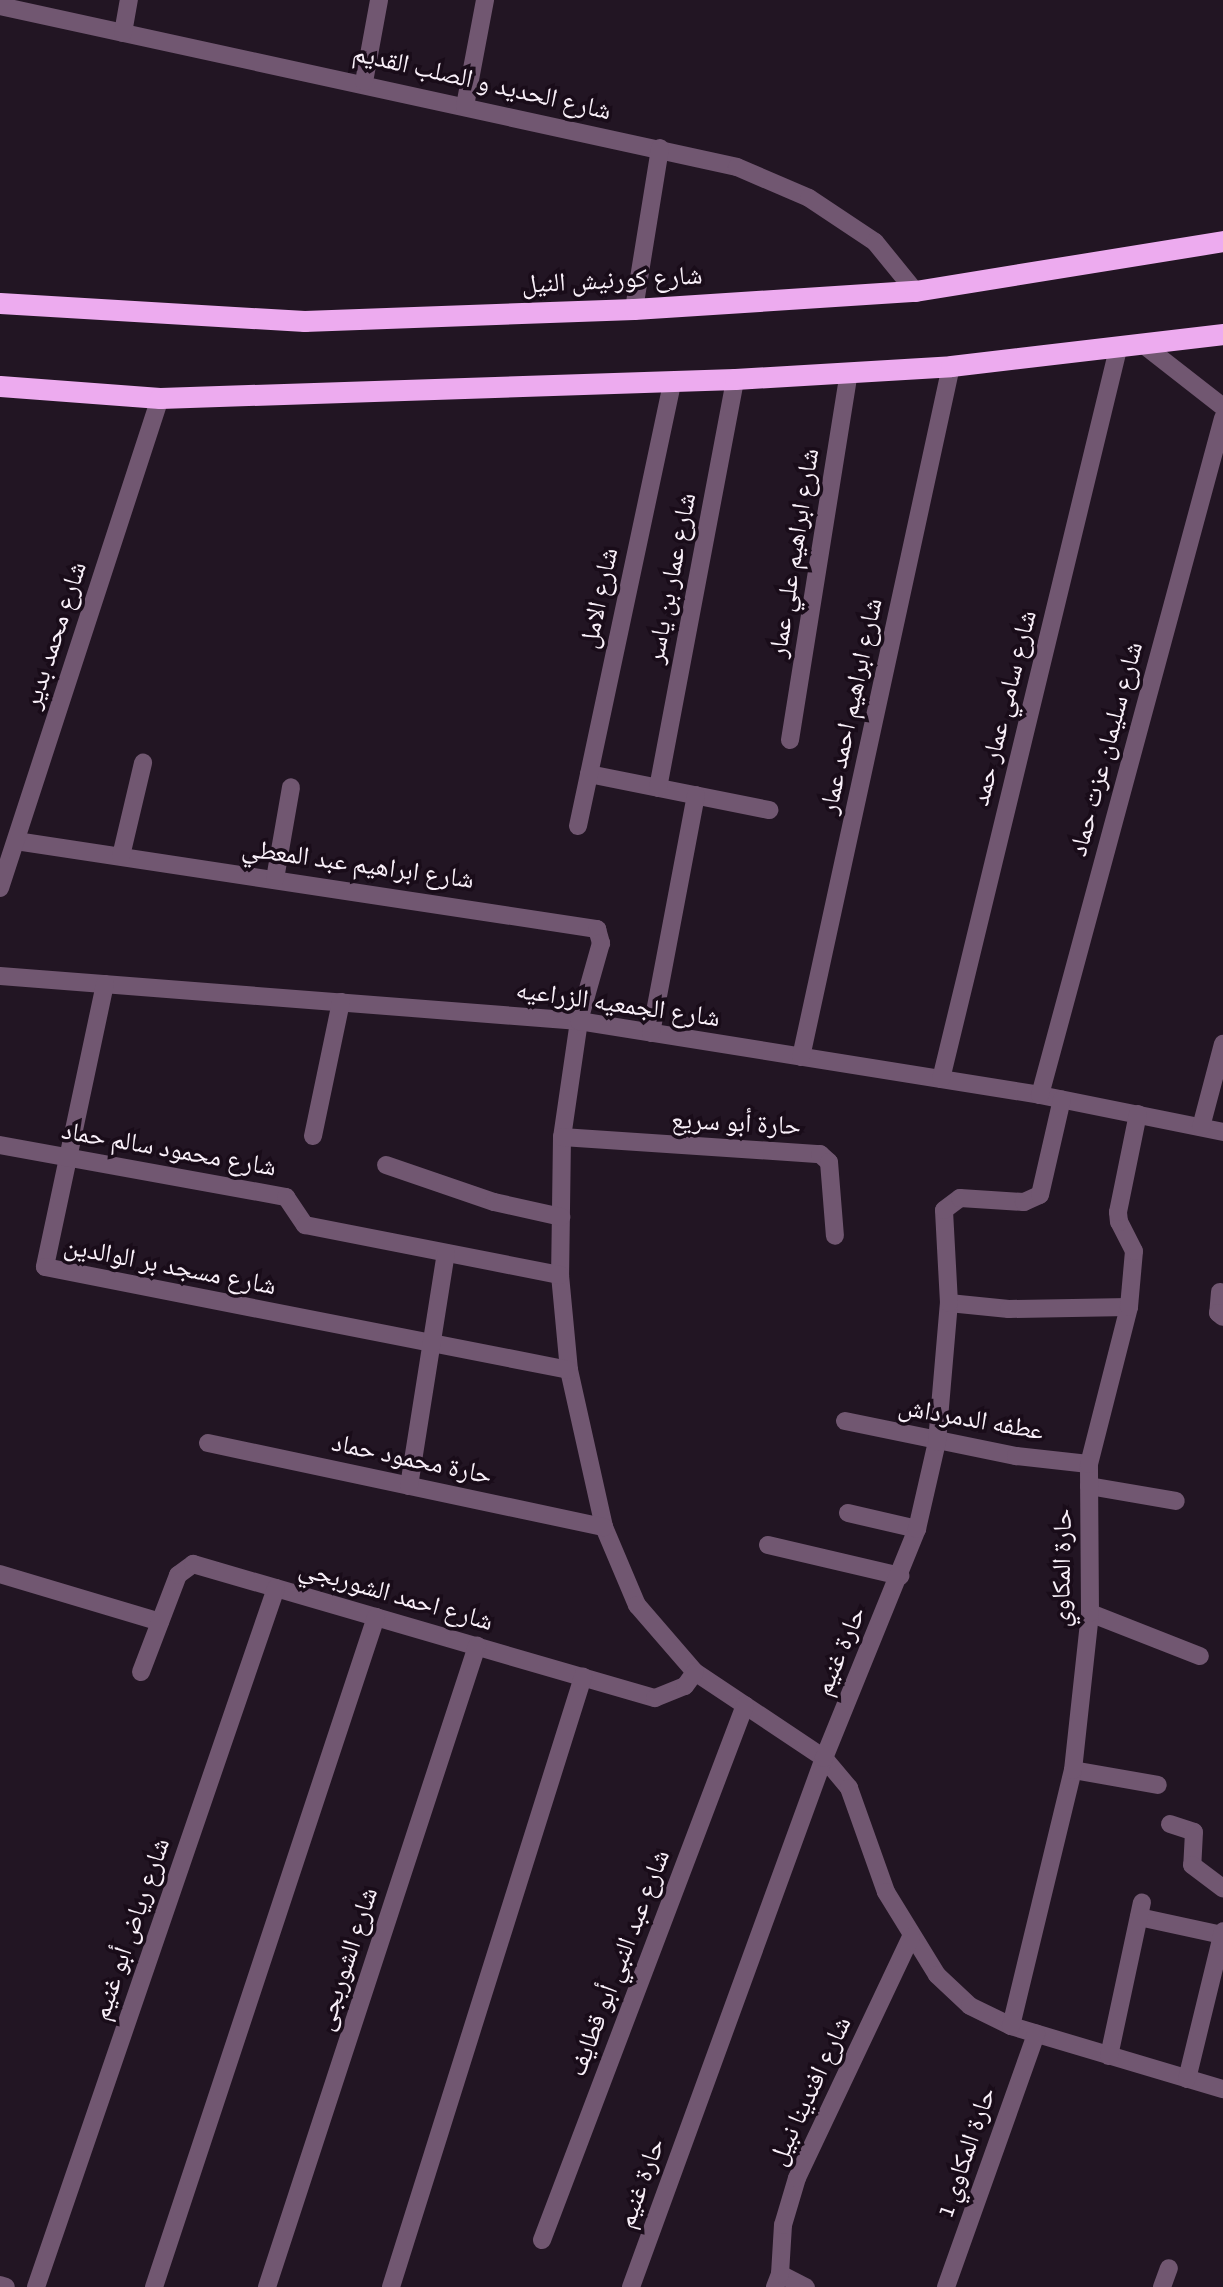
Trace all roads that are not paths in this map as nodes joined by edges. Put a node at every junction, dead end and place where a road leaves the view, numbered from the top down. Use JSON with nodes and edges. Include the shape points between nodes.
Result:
{"nodes":[{"id":1,"x":130,"y":0,"type":"edge"},
{"id":2,"x":379,"y":0,"type":"edge"},
{"id":3,"x":485,"y":0,"type":"edge"},
{"id":4,"x":0,"y":6,"type":"edge"},
{"id":5,"x":123,"y":33,"type":"junction"},
{"id":6,"x":364,"y":82,"type":"junction"},
{"id":7,"x":465,"y":106,"type":"junction"},
{"id":8,"x":660,"y":148,"type":"junction"},
{"id":9,"x":1223,"y":241,"type":"edge"},
{"id":10,"x":915,"y":291,"type":"junction"},
{"id":11,"x":0,"y":303,"type":"edge"},
{"id":12,"x":634,"y":309,"type":"junction"},
{"id":13,"x":1223,"y":334,"type":"edge"},
{"id":14,"x":1145,"y":346,"type":"junction"},
{"id":15,"x":1118,"y":349,"type":"junction"},
{"id":16,"x":951,"y":366,"type":"junction"},
{"id":17,"x":849,"y":373,"type":"junction"},
{"id":18,"x":735,"y":379,"type":"junction"},
{"id":19,"x":672,"y":382,"type":"junction"},
{"id":20,"x":0,"y":386,"type":"edge"},
{"id":21,"x":160,"y":398,"type":"junction"},
{"id":22,"x":1223,"y":407,"type":"edge"},
{"id":23,"x":1223,"y":418,"type":"edge"},
{"id":24,"x":790,"y":740,"type":"dead end"},
{"id":25,"x":143,"y":763,"type":"dead end"},
{"id":26,"x":589,"y":774,"type":"junction"},
{"id":27,"x":291,"y":787,"type":"dead end"},
{"id":28,"x":657,"y":788,"type":"junction"},
{"id":29,"x":696,"y":796,"type":"junction"},
{"id":30,"x":769,"y":810,"type":"dead end"},
{"id":31,"x":578,"y":826,"type":"dead end"},
{"id":32,"x":16,"y":841,"type":"junction"},
{"id":33,"x":121,"y":856,"type":"junction"},
{"id":34,"x":275,"y":879,"type":"junction"},
{"id":35,"x":0,"y":888,"type":"edge"},
{"id":36,"x":0,"y":976,"type":"edge"},
{"id":37,"x":105,"y":984,"type":"junction"},
{"id":38,"x":341,"y":1002,"type":"junction"},
{"id":39,"x":579,"y":1021,"type":"junction"},
{"id":40,"x":651,"y":1033,"type":"junction"},
{"id":41,"x":1223,"y":1044,"type":"edge"},
{"id":42,"x":802,"y":1057,"type":"junction"},
{"id":43,"x":941,"y":1079,"type":"junction"},
{"id":44,"x":1040,"y":1095,"type":"junction"},
{"id":45,"x":1062,"y":1099,"type":"junction"},
{"id":46,"x":1138,"y":1114,"type":"junction"},
{"id":47,"x":1201,"y":1127,"type":"junction"},
{"id":48,"x":1223,"y":1132,"type":"edge"},
{"id":49,"x":313,"y":1136,"type":"dead end"},
{"id":50,"x":562,"y":1137,"type":"junction"},
{"id":51,"x":0,"y":1145,"type":"edge"},
{"id":52,"x":68,"y":1158,"type":"junction"},
{"id":53,"x":386,"y":1165,"type":"dead end"},
{"id":54,"x":561,"y":1217,"type":"junction"},
{"id":55,"x":835,"y":1236,"type":"dead end"},
{"id":56,"x":446,"y":1253,"type":"junction"},
{"id":57,"x":560,"y":1275,"type":"junction"},
{"id":58,"x":1220,"y":1292,"type":"dead end"},
{"id":59,"x":949,"y":1303,"type":"junction"},
{"id":60,"x":1129,"y":1307,"type":"junction"},
{"id":61,"x":1223,"y":1317,"type":"edge"},
{"id":62,"x":432,"y":1343,"type":"junction"},
{"id":63,"x":569,"y":1370,"type":"junction"},
{"id":64,"x":845,"y":1421,"type":"dead end"},
{"id":65,"x":937,"y":1442,"type":"junction"},
{"id":66,"x":208,"y":1443,"type":"dead end"},
{"id":67,"x":1089,"y":1464,"type":"junction"},
{"id":68,"x":409,"y":1486,"type":"junction"},
{"id":69,"x":1089,"y":1486,"type":"junction"},
{"id":70,"x":1176,"y":1501,"type":"dead end"},
{"id":71,"x":848,"y":1513,"type":"dead end"},
{"id":72,"x":604,"y":1527,"type":"junction"},
{"id":73,"x":916,"y":1529,"type":"junction"},
{"id":74,"x":768,"y":1545,"type":"dead end"},
{"id":75,"x":0,"y":1574,"type":"edge"},
{"id":76,"x":900,"y":1576,"type":"junction"},
{"id":77,"x":276,"y":1588,"type":"junction"},
{"id":78,"x":1090,"y":1614,"type":"junction"},
{"id":79,"x":376,"y":1617,"type":"junction"},
{"id":80,"x":160,"y":1622,"type":"junction"},
{"id":81,"x":477,"y":1646,"type":"junction"},
{"id":82,"x":1200,"y":1656,"type":"dead end"},
{"id":83,"x":141,"y":1672,"type":"dead end"},
{"id":84,"x":695,"y":1672,"type":"junction"},
{"id":85,"x":583,"y":1677,"type":"junction"},
{"id":86,"x":744,"y":1705,"type":"junction"},
{"id":87,"x":824,"y":1758,"type":"junction"},
{"id":88,"x":1073,"y":1770,"type":"junction"},
{"id":89,"x":1158,"y":1785,"type":"dead end"},
{"id":90,"x":1170,"y":1824,"type":"dead end"},
{"id":91,"x":1223,"y":1888,"type":"edge"},
{"id":92,"x":1223,"y":1933,"type":"edge"},
{"id":93,"x":911,"y":1937,"type":"junction"},
{"id":94,"x":1011,"y":2026,"type":"junction"},
{"id":95,"x":1036,"y":2034,"type":"junction"},
{"id":96,"x":1109,"y":2056,"type":"junction"},
{"id":97,"x":1187,"y":2079,"type":"junction"},
{"id":98,"x":1223,"y":2089,"type":"edge"},
{"id":99,"x":542,"y":2240,"type":"dead end"},
{"id":100,"x":1169,"y":2268,"type":"dead end"},
{"id":101,"x":777,"y":2281,"type":"edge"},
{"id":102,"x":0,"y":2285,"type":"edge"},
{"id":103,"x":6,"y":2287,"type":"edge"},
{"id":104,"x":36,"y":2287,"type":"edge"},
{"id":105,"x":154,"y":2287,"type":"edge"},
{"id":106,"x":267,"y":2287,"type":"edge"},
{"id":107,"x":391,"y":2287,"type":"edge"},
{"id":108,"x":631,"y":2287,"type":"edge"},
{"id":109,"x":806,"y":2287,"type":"edge"},
{"id":110,"x":946,"y":2287,"type":"edge"},
{"id":111,"x":1162,"y":2287,"type":"edge"}],
"edges":[{"from":1,"to":5,"type":"street"},
{"from":2,"to":6,"type":"street"},
{"from":3,"to":7,"type":"street"},
{"from":4,"to":5,"type":"street","name":"شارع الحديد و الصلب القديم"},
{"from":5,"to":6,"type":"street","name":"شارع الحديد و الصلب القديم"},
{"from":6,"to":7,"type":"street","name":"شارع الحديد و الصلب القديم"},
{"from":7,"to":8,"type":"street","name":"شارع الحديد و الصلب القديم"},
{"from":8,"to":10,"type":"street","name":"شارع الحديد و الصلب القديم","via":[[737,167],[809,198],[875,243]]},
{"from":8,"to":12,"type":"street"},
{"from":9,"to":10,"type":"highway","name":"شارع كورنيش النيل"},
{"from":10,"to":12,"type":"highway","name":"شارع كورنيش النيل"},
{"from":11,"to":12,"type":"highway","name":"شارع كورنيش النيل","via":[[304,321]]},
{"from":13,"to":14,"type":"highway"},
{"from":14,"to":15,"type":"highway"},
{"from":14,"to":22,"type":"street"},
{"from":15,"to":16,"type":"highway"},
{"from":15,"to":43,"type":"street","name":"شارع سامي عمار حمد"},
{"from":16,"to":17,"type":"highway"},
{"from":16,"to":42,"type":"street","name":"شارع ابراهيم احمد عمار"},
{"from":17,"to":18,"type":"highway"},
{"from":17,"to":24,"type":"street","name":"شارع ابراهيم علي عمار"},
{"from":18,"to":19,"type":"highway"},
{"from":18,"to":28,"type":"street","name":"شارع عمار بن ياسر"},
{"from":19,"to":21,"type":"highway"},
{"from":19,"to":26,"type":"street","name":"شارع الامل"},
{"from":20,"to":21,"type":"highway"},
{"from":21,"to":32,"type":"street","name":"شارع محمد بدير"},
{"from":23,"to":44,"type":"street","name":"شارع سليمان عزت حماد"},
{"from":25,"to":33,"type":"street"},
{"from":26,"to":28,"type":"street"},
{"from":26,"to":31,"type":"street","name":"شارع الامل"},
{"from":27,"to":34,"type":"street"},
{"from":28,"to":29,"type":"street"},
{"from":29,"to":30,"type":"street"},
{"from":29,"to":40,"type":"street"},
{"from":32,"to":33,"type":"street","name":"شارع ابراهيم عبد المعطي"},
{"from":32,"to":35,"type":"street","name":"شارع محمد بدير"},
{"from":33,"to":34,"type":"street","name":"شارع ابراهيم عبد المعطي"},
{"from":34,"to":39,"type":"street","name":"شارع ابراهيم عبد المعطي","via":[[593,926],[601,943]]},
{"from":36,"to":37,"type":"street","name":"شارع الجمعيه الزراعيه"},
{"from":37,"to":38,"type":"street","name":"شارع الجمعيه الزراعيه"},
{"from":37,"to":52,"type":"street","name":"شارع مسجد بر الوالدين"},
{"from":38,"to":39,"type":"street","name":"شارع الجمعيه الزراعيه"},
{"from":38,"to":49,"type":"street"},
{"from":39,"to":40,"type":"street","name":"شارع الجمعيه الزراعيه"},
{"from":39,"to":50,"type":"street"},
{"from":40,"to":42,"type":"street","name":"شارع الجمعيه الزراعيه"},
{"from":41,"to":47,"type":"street"},
{"from":42,"to":43,"type":"street","name":"شارع الجمعيه الزراعيه"},
{"from":43,"to":44,"type":"street","name":"شارع الجمعيه الزراعيه"},
{"from":44,"to":45,"type":"street","name":"شارع الجمعيه الزراعيه"},
{"from":45,"to":46,"type":"street","name":"شارع الجمعيه الزراعيه"},
{"from":45,"to":59,"type":"street","name":"حارة غنيم","via":[[1042,1190],[1035,1199],[960,1198],[947,1203]]},
{"from":46,"to":47,"type":"street","name":"شارع الجمعيه الزراعيه"},
{"from":46,"to":60,"type":"street","name":"حارة المكاوي","via":[[1118,1212],[1134,1251]]},
{"from":47,"to":48,"type":"street","name":"شارع الجمعيه الزراعيه"},
{"from":50,"to":54,"type":"street"},
{"from":50,"to":55,"type":"street","name":"حارة أبو سريع","via":[[820,1154],[830,1167]]},
{"from":51,"to":52,"type":"street","name":"شارع محمود سالم حماد"},
{"from":52,"to":56,"type":"street","name":"شارع محمود سالم حماد","via":[[286,1197],[305,1225]]},
{"from":52,"to":62,"type":"street","name":"شارع مسجد بر الوالدين","via":[[44,1263],[50,1271]]},
{"from":53,"to":54,"type":"street","via":[[494,1202]]},
{"from":54,"to":57,"type":"street"},
{"from":56,"to":57,"type":"street","name":"شارع محمود سالم حماد"},
{"from":56,"to":62,"type":"street"},
{"from":57,"to":63,"type":"street"},
{"from":58,"to":61,"type":"street","via":[[1218,1313]]},
{"from":59,"to":60,"type":"street","via":[[1033,1309]]},
{"from":59,"to":65,"type":"street","name":"حارة غنيم"},
{"from":60,"to":67,"type":"street","name":"حارة المكاوي"},
{"from":62,"to":63,"type":"street","name":"شارع مسجد بر الوالدين"},
{"from":62,"to":68,"type":"street"},
{"from":63,"to":72,"type":"street"},
{"from":64,"to":65,"type":"street","name":"عطفه الدمرداش"},
{"from":65,"to":67,"type":"street","name":"عطفه الدمرداش"},
{"from":65,"to":73,"type":"street","name":"حارة غنيم"},
{"from":66,"to":68,"type":"street","name":"حارة محمود حماد"},
{"from":67,"to":69,"type":"street","name":"حارة المكاوي"},
{"from":68,"to":72,"type":"street","name":"حارة محمود حماد"},
{"from":69,"to":70,"type":"street"},
{"from":69,"to":78,"type":"street","name":"حارة المكاوي"},
{"from":71,"to":73,"type":"street"},
{"from":72,"to":84,"type":"street","via":[[637,1605]]},
{"from":73,"to":76,"type":"street","name":"حارة غنيم"},
{"from":74,"to":76,"type":"street"},
{"from":75,"to":80,"type":"street"},
{"from":76,"to":87,"type":"street","name":"حارة غنيم"},
{"from":77,"to":79,"type":"street","name":"شارع احمد الشوربجي"},
{"from":77,"to":80,"type":"street","name":"شارع احمد الشوربجي","via":[[186,1565]]},
{"from":77,"to":104,"type":"street","name":"شارع رياض أبو غنيم"},
{"from":78,"to":82,"type":"street"},
{"from":78,"to":88,"type":"street","name":"حارة المكاوي"},
{"from":79,"to":81,"type":"street","name":"شارع احمد الشوربجي"},
{"from":79,"to":105,"type":"street"},
{"from":80,"to":83,"type":"street","name":"شارع احمد الشوربجي"},
{"from":81,"to":85,"type":"street","name":"شارع احمد الشوربجي"},
{"from":81,"to":106,"type":"street","name":"شارع الشوربجى"},
{"from":84,"to":85,"type":"street","name":"شارع احمد الشوربجي","via":[[685,1686],[655,1698]]},
{"from":84,"to":86,"type":"street"},
{"from":85,"to":107,"type":"street"},
{"from":86,"to":87,"type":"street"},
{"from":86,"to":99,"type":"street","name":"شارع عبد النبي أبو قطايف"},
{"from":87,"to":93,"type":"street","via":[[849,1788],[886,1892]]},
{"from":87,"to":108,"type":"street","name":"حارة غنيم"},
{"from":88,"to":89,"type":"street"},
{"from":88,"to":94,"type":"street","name":"حارة المكاوي"},
{"from":90,"to":91,"type":"street","via":[[1194,1832],[1192,1865]]},
{"from":92,"to":96,"type":"street","via":[[1141,1910]]},
{"from":92,"to":97,"type":"street"},
{"from":93,"to":94,"type":"street","via":[[937,1975],[970,2006]]},
{"from":93,"to":101,"type":"street","name":"شارع افندينا نبيل","via":[[797,2178],[783,2225]]},
{"from":94,"to":95,"type":"street"},
{"from":95,"to":96,"type":"street"},
{"from":95,"to":110,"type":"street","name":"حارة المكاوي 1"},
{"from":96,"to":97,"type":"street"},
{"from":97,"to":98,"type":"street"},
{"from":100,"to":111,"type":"street"},
{"from":101,"to":109,"type":"street"},
{"from":102,"to":103,"type":"street"}]}
